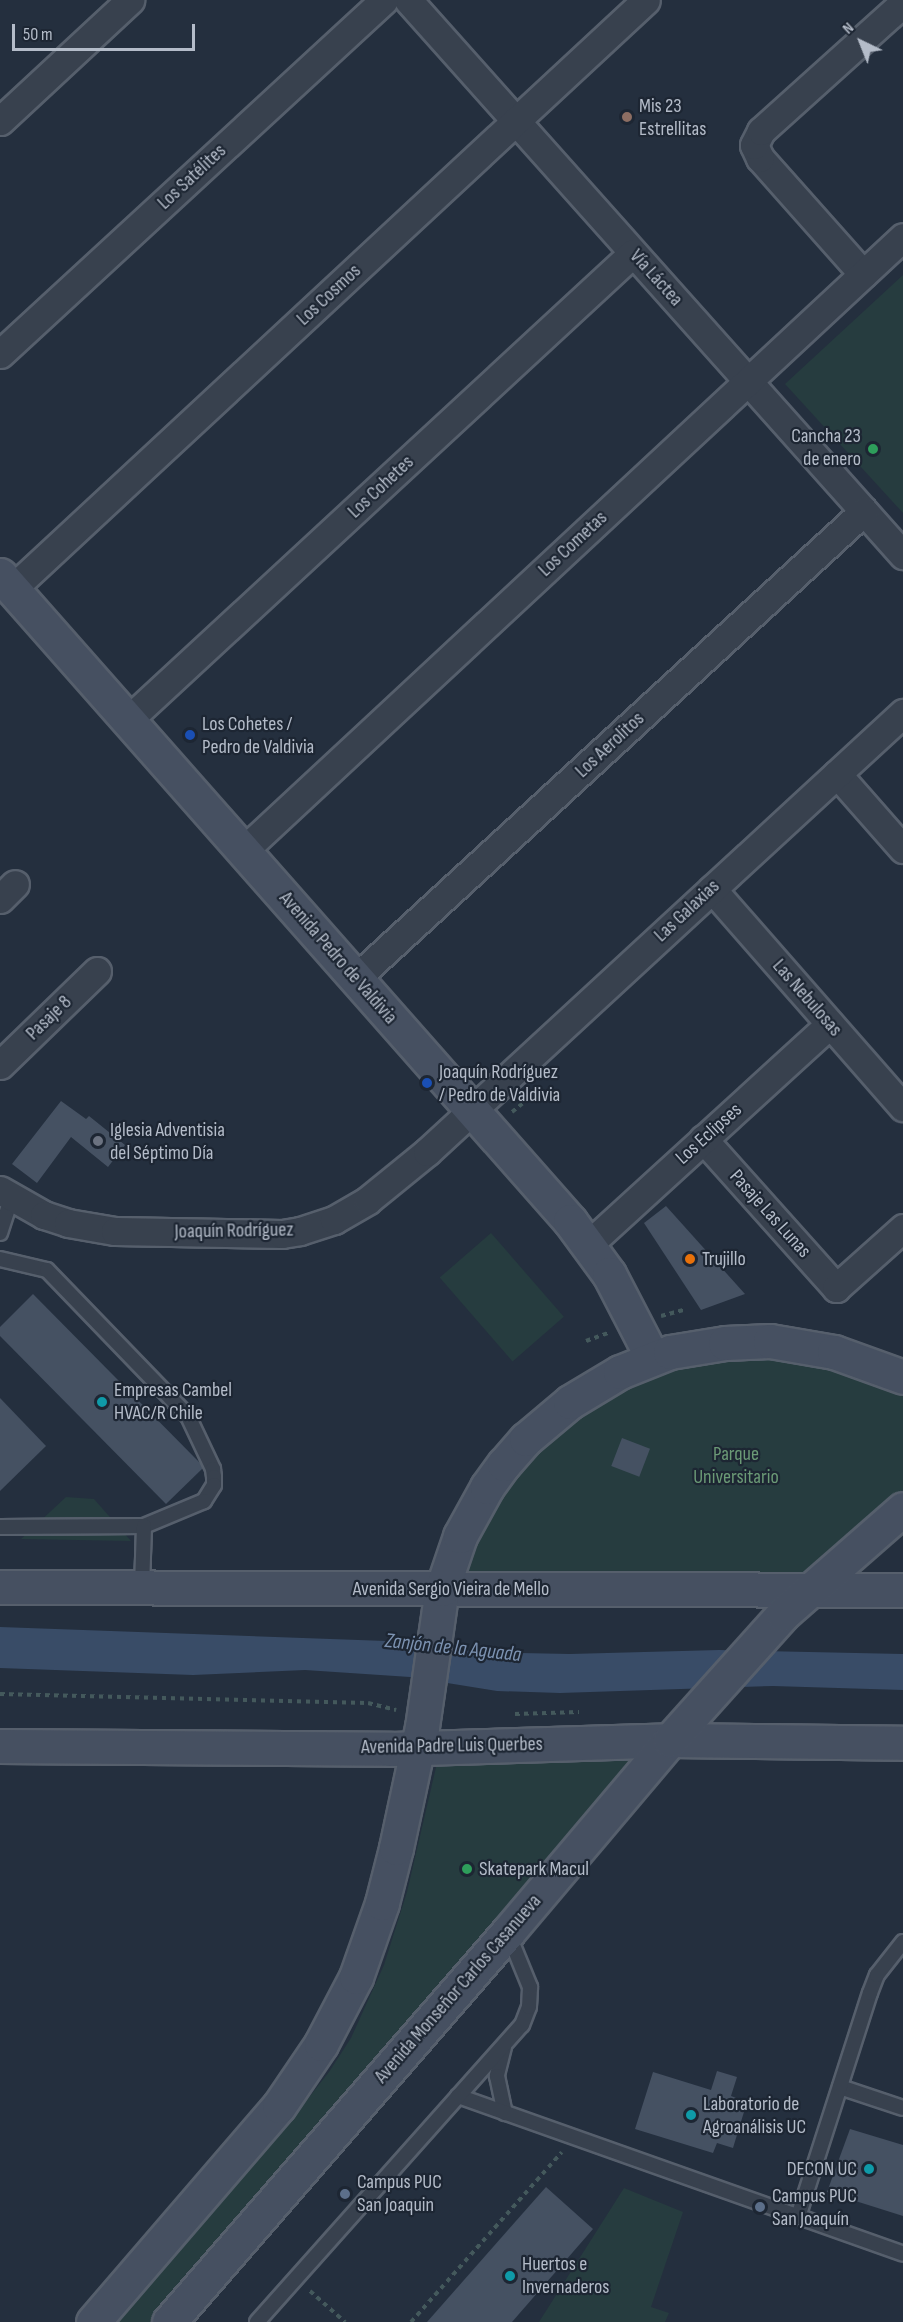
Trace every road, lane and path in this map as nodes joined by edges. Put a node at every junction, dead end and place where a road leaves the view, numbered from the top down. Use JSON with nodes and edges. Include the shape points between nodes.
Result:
{"nodes":[{"id":1,"x":130,"y":0,"type":"edge"},
{"id":2,"x":384,"y":0,"type":"edge"},
{"id":3,"x":408,"y":0,"type":"edge"},
{"id":4,"x":646,"y":0,"type":"edge"},
{"id":5,"x":903,"y":3,"type":"edge"},
{"id":6,"x":0,"y":121,"type":"edge"},
{"id":7,"x":516,"y":121,"type":"junction"},
{"id":8,"x":903,"y":237,"type":"edge"},
{"id":9,"x":633,"y":253,"type":"junction"},
{"id":10,"x":863,"y":274,"type":"junction"},
{"id":11,"x":0,"y":354,"type":"edge"},
{"id":12,"x":748,"y":381,"type":"junction"},
{"id":13,"x":864,"y":512,"type":"junction"},
{"id":14,"x":903,"y":555,"type":"edge"},
{"id":15,"x":6,"y":582,"type":"edge"},
{"id":16,"x":903,"y":712,"type":"edge"},
{"id":17,"x":128,"y":720,"type":"junction"},
{"id":18,"x":837,"y":774,"type":"junction"},
{"id":19,"x":903,"y":849,"type":"edge"},
{"id":20,"x":243,"y":851,"type":"junction"},
{"id":21,"x":712,"y":889,"type":"junction"},
{"id":22,"x":97,"y":971,"type":"dead end"},
{"id":23,"x":356,"y":978,"type":"junction"},
{"id":24,"x":830,"y":1024,"type":"junction"},
{"id":25,"x":0,"y":1065,"type":"edge"},
{"id":26,"x":898,"y":1093,"type":"edge"},
{"id":27,"x":472,"y":1110,"type":"junction"},
{"id":28,"x":703,"y":1139,"type":"junction"},
{"id":29,"x":6,"y":1195,"type":"edge"},
{"id":30,"x":903,"y":1228,"type":"edge"},
{"id":31,"x":0,"y":1233,"type":"edge"},
{"id":32,"x":589,"y":1244,"type":"junction"},
{"id":33,"x":0,"y":1259,"type":"edge"},
{"id":34,"x":652,"y":1357,"type":"junction"},
{"id":35,"x":903,"y":1377,"type":"edge"},
{"id":36,"x":903,"y":1509,"type":"edge"},
{"id":37,"x":144,"y":1526,"type":"junction"},
{"id":38,"x":0,"y":1527,"type":"edge"},
{"id":39,"x":0,"y":1587,"type":"edge"},
{"id":40,"x":142,"y":1589,"type":"junction"},
{"id":41,"x":442,"y":1589,"type":"junction"},
{"id":42,"x":810,"y":1589,"type":"junction"},
{"id":43,"x":903,"y":1590,"type":"edge"},
{"id":44,"x":0,"y":1694,"type":"edge"},
{"id":45,"x":581,"y":1712,"type":"dead end"},
{"id":46,"x":507,"y":1714,"type":"dead end"},
{"id":47,"x":421,"y":1729,"type":"junction"},
{"id":48,"x":680,"y":1730,"type":"junction"},
{"id":49,"x":903,"y":1743,"type":"edge"},
{"id":50,"x":0,"y":1746,"type":"edge"},
{"id":51,"x":508,"y":1932,"type":"junction"},
{"id":52,"x":903,"y":1942,"type":"edge"},
{"id":53,"x":504,"y":2044,"type":"junction"},
{"id":54,"x":840,"y":2087,"type":"junction"},
{"id":55,"x":458,"y":2096,"type":"junction"},
{"id":56,"x":903,"y":2108,"type":"edge"},
{"id":57,"x":505,"y":2113,"type":"junction"},
{"id":58,"x":575,"y":2138,"type":"junction"},
{"id":59,"x":798,"y":2217,"type":"junction"},
{"id":60,"x":903,"y":2254,"type":"edge"},
{"id":61,"x":296,"y":2278,"type":"junction"},
{"id":62,"x":93,"y":2322,"type":"edge"},
{"id":63,"x":169,"y":2322,"type":"edge"},
{"id":64,"x":257,"y":2322,"type":"edge"},
{"id":65,"x":345,"y":2322,"type":"edge"},
{"id":66,"x":411,"y":2322,"type":"edge"}],
"edges":[{"from":1,"to":6,"type":"street"},
{"from":2,"to":11,"type":"street","name":"Los Satélites"},
{"from":3,"to":7,"type":"street","name":"Vía Láctea"},
{"from":4,"to":7,"type":"street","name":"Los Cosmos"},
{"from":5,"to":10,"type":"street","via":[[761,131],[754,145],[760,158]]},
{"from":7,"to":9,"type":"street","name":"Vía Láctea"},
{"from":7,"to":15,"type":"street","name":"Los Cosmos"},
{"from":8,"to":10,"type":"street","name":"Los Cometas"},
{"from":9,"to":12,"type":"street","name":"Vía Láctea"},
{"from":9,"to":17,"type":"street","name":"Los Cohetes"},
{"from":10,"to":12,"type":"street","name":"Los Cometas"},
{"from":12,"to":13,"type":"street","name":"Vía Láctea"},
{"from":12,"to":20,"type":"street","name":"Los Cometas"},
{"from":13,"to":14,"type":"street","name":"Vía Láctea"},
{"from":13,"to":23,"type":"street","name":"Los Aerolitos"},
{"from":15,"to":17,"type":"main road","name":"Avenida Pedro de Valdivia"},
{"from":16,"to":18,"type":"street","name":"Las Galaxias"},
{"from":17,"to":20,"type":"main road","name":"Avenida Pedro de Valdivia"},
{"from":18,"to":19,"type":"street"},
{"from":18,"to":21,"type":"street","name":"Las Galaxias"},
{"from":20,"to":23,"type":"main road","name":"Avenida Pedro de Valdivia"},
{"from":21,"to":24,"type":"street","name":"Las Nebulosas"},
{"from":21,"to":27,"type":"street","name":"Las Galaxias"},
{"from":22,"to":25,"type":"street","name":"Pasaje 8"},
{"from":23,"to":27,"type":"main road","name":"Avenida Pedro de Valdivia"},
{"from":24,"to":26,"type":"street","name":"Las Nebulosas"},
{"from":24,"to":28,"type":"street","name":"Los Eclipses"},
{"from":27,"to":29,"type":"street","name":"Joaquín Rodríguez","via":[[368,1200],[333,1220],[300,1231],[263,1235],[93,1229],[44,1215]]},
{"from":27,"to":32,"type":"main road","name":"Avenida Pedro de Valdivia"},
{"from":28,"to":30,"type":"street","name":"Pasaje Las Lunas","via":[[836,1288]]},
{"from":28,"to":32,"type":"street","name":"Los Eclipses"},
{"from":29,"to":31,"type":"lane"},
{"from":32,"to":34,"type":"main road","name":"Avenida Pedro de Valdivia","via":[[628,1306]]},
{"from":33,"to":37,"type":"lane","via":[[47,1270],[188,1416],[213,1469],[214,1485],[196,1506]]},
{"from":34,"to":35,"type":"main road","via":[[725,1343],[770,1341],[834,1352]]},
{"from":34,"to":41,"type":"main road","via":[[584,1393],[526,1439],[473,1511],[452,1554]]},
{"from":36,"to":42,"type":"main road","name":"Avenida Monseñor Carlos Casanueva"},
{"from":37,"to":38,"type":"lane"},
{"from":37,"to":40,"type":"lane"},
{"from":39,"to":40,"type":"main road","name":"Avenida Sergio Vieira de Mello"},
{"from":40,"to":41,"type":"main road","name":"Avenida Sergio Vieira de Mello"},
{"from":41,"to":42,"type":"main road","name":"Avenida Sergio Vieira de Mello"},
{"from":41,"to":47,"type":"main road"},
{"from":42,"to":43,"type":"main road","name":"Avenida Sergio Vieira de Mello"},
{"from":42,"to":48,"type":"main road","name":"Avenida Monseñor Carlos Casanueva"},
{"from":44,"to":47,"type":"path","via":[[368,1703],[393,1709]]},
{"from":45,"to":46,"type":"path"},
{"from":47,"to":48,"type":"main road","name":"Avenida Padre Luis Querbes"},
{"from":47,"to":50,"type":"main road","name":"Avenida Padre Luis Querbes"},
{"from":47,"to":62,"type":"main road","via":[[382,1903],[356,1977],[321,2044],[279,2106]]},
{"from":48,"to":49,"type":"main road","name":"Avenida Padre Luis Querbes"},
{"from":48,"to":51,"type":"main road","name":"Avenida Monseñor Carlos Casanueva"},
{"from":51,"to":53,"type":"lane","via":[[524,1967],[530,1994],[522,2025]]},
{"from":51,"to":63,"type":"main road","name":"Avenida Monseñor Carlos Casanueva"},
{"from":52,"to":54,"type":"lane","via":[[878,1975]]},
{"from":53,"to":55,"type":"lane"},
{"from":53,"to":57,"type":"lane","via":[[497,2076]]},
{"from":54,"to":56,"type":"lane"},
{"from":54,"to":59,"type":"lane"},
{"from":55,"to":57,"type":"lane"},
{"from":55,"to":61,"type":"lane"},
{"from":57,"to":58,"type":"lane"},
{"from":58,"to":59,"type":"lane"},
{"from":58,"to":66,"type":"path"},
{"from":59,"to":60,"type":"lane"},
{"from":61,"to":64,"type":"lane"},
{"from":61,"to":65,"type":"path"}]}
